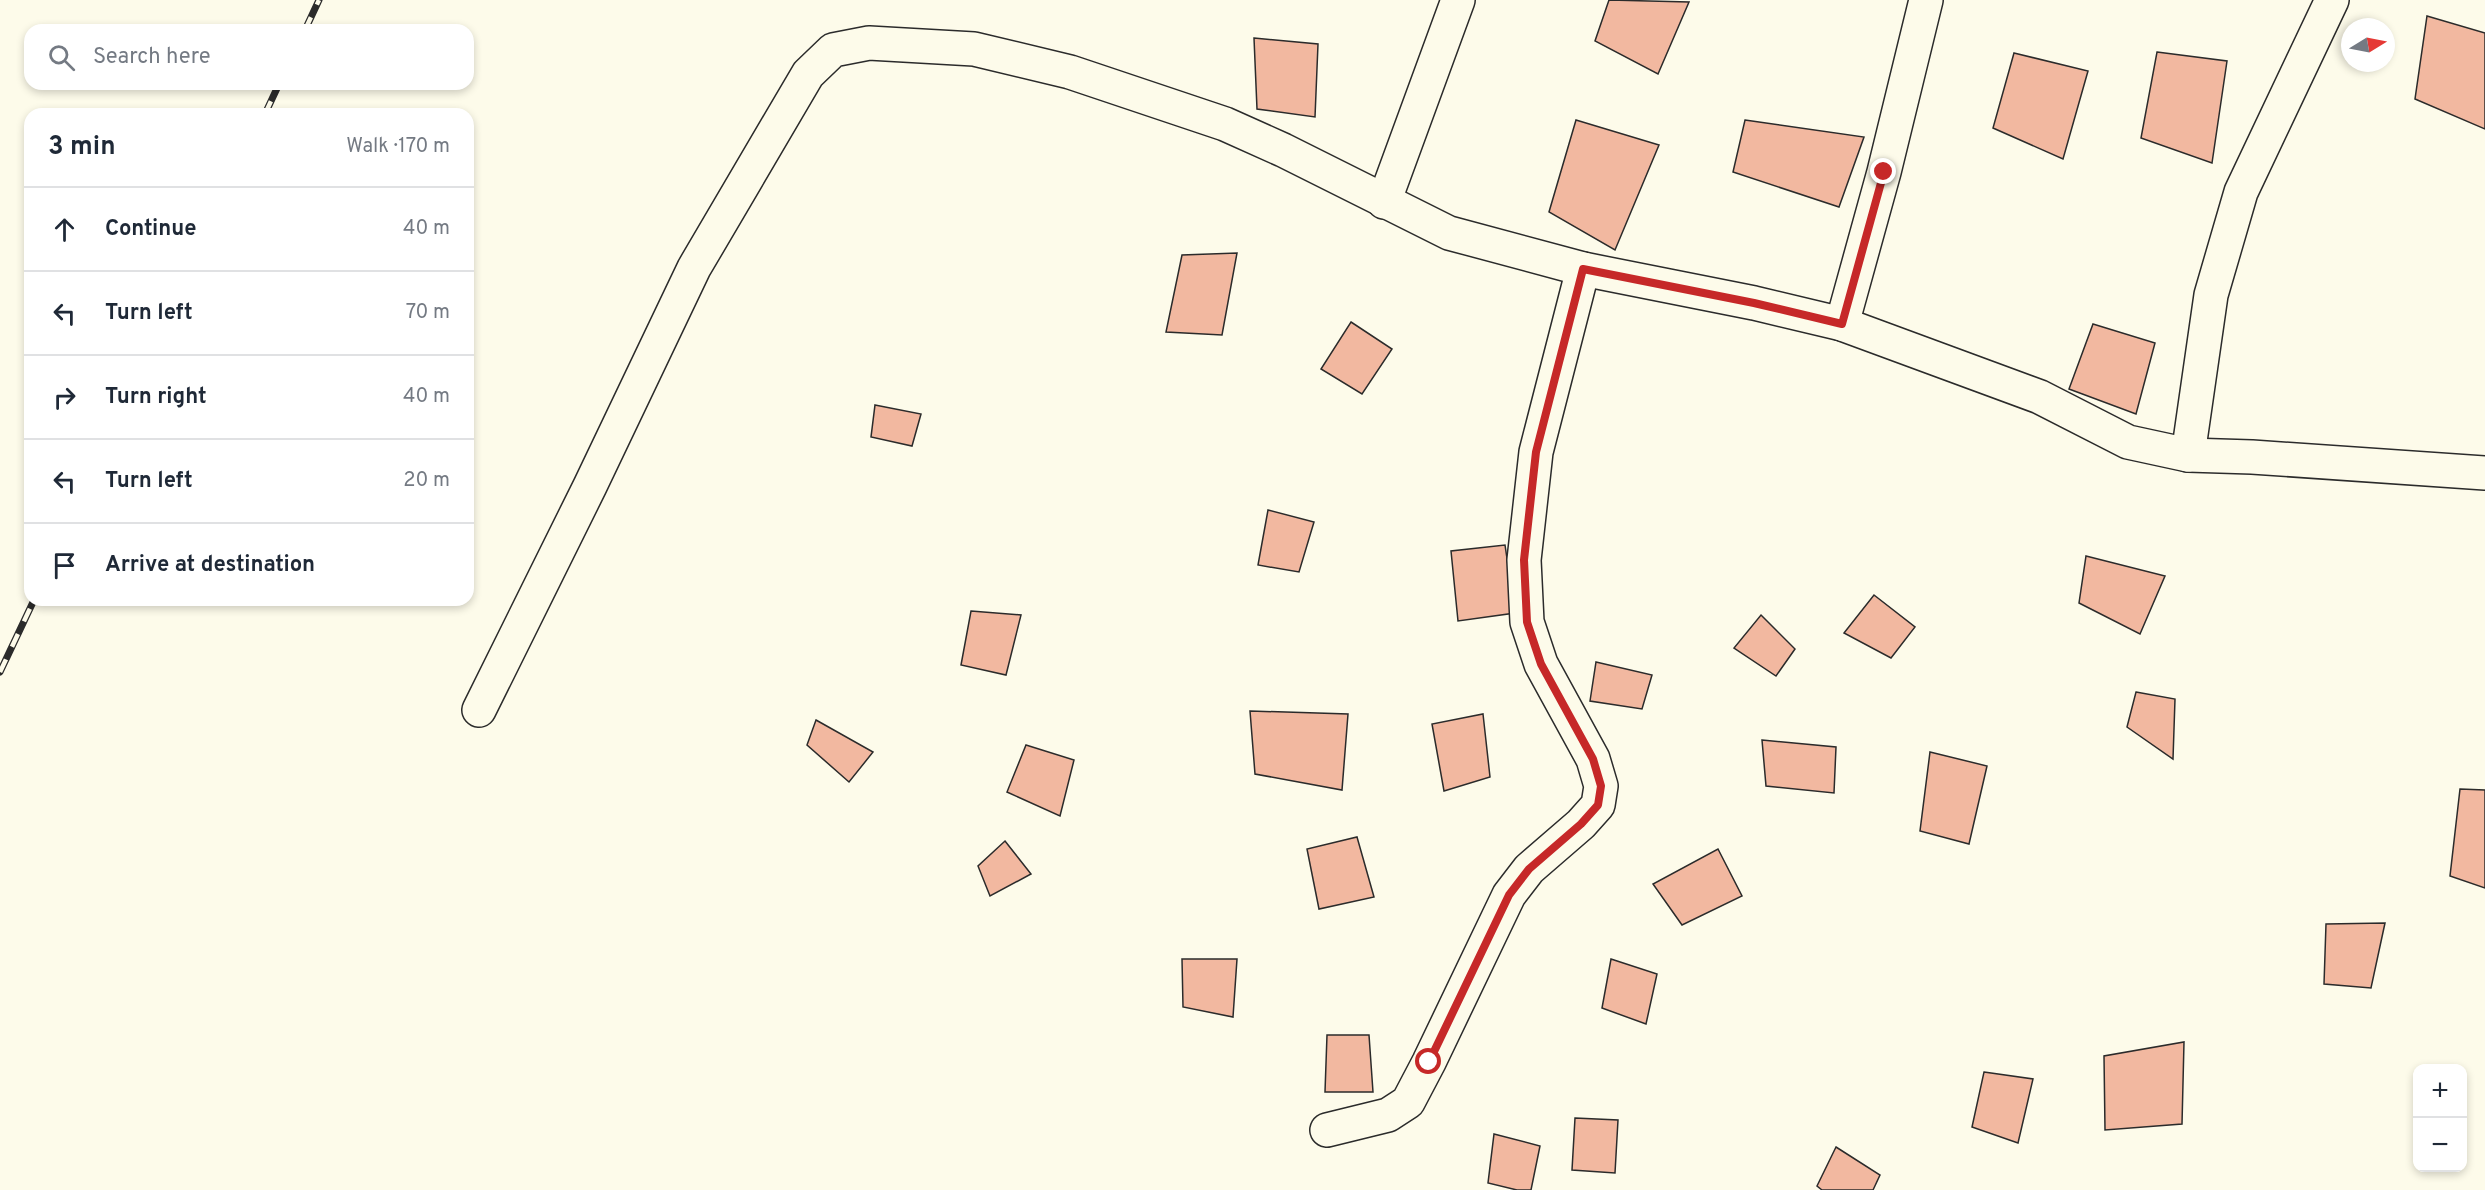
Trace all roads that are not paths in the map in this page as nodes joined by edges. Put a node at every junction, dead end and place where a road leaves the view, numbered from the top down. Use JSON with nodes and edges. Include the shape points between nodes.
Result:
{"nodes":[{"id":1,"x":1458,"y":0,"type":"edge"},
{"id":2,"x":1926,"y":0,"type":"edge"},
{"id":3,"x":2332,"y":0,"type":"edge"},
{"id":4,"x":1384,"y":202,"type":"junction"},
{"id":5,"x":1583,"y":269,"type":"junction"},
{"id":6,"x":1842,"y":324,"type":"junction"},
{"id":7,"x":2188,"y":455,"type":"junction"},
{"id":8,"x":2485,"y":473,"type":"edge"},
{"id":9,"x":479,"y":710,"type":"dead end"},
{"id":10,"x":1327,"y":1130,"type":"dead end"}],
"edges":[{"from":1,"to":4,"type":"street"},
{"from":2,"to":6,"type":"street"},
{"from":3,"to":7,"type":"street","via":[[2241,192],[2211,295]]},
{"from":4,"to":5,"type":"street","via":[[1449,233]]},
{"from":4,"to":9,"type":"street","via":[[1225,124],[1070,72],[974,49],[869,43],[833,50],[808,74],[694,268]]},
{"from":5,"to":6,"type":"street"},
{"from":5,"to":10,"type":"street","via":[[1536,452],[1524,560],[1527,622],[1541,664],[1593,759],[1601,786],[1598,805],[1529,869],[1509,895],[1407,1102],[1388,1115]]},
{"from":6,"to":7,"type":"street","via":[[2040,397],[2128,441]]},
{"from":7,"to":8,"type":"street"}]}
